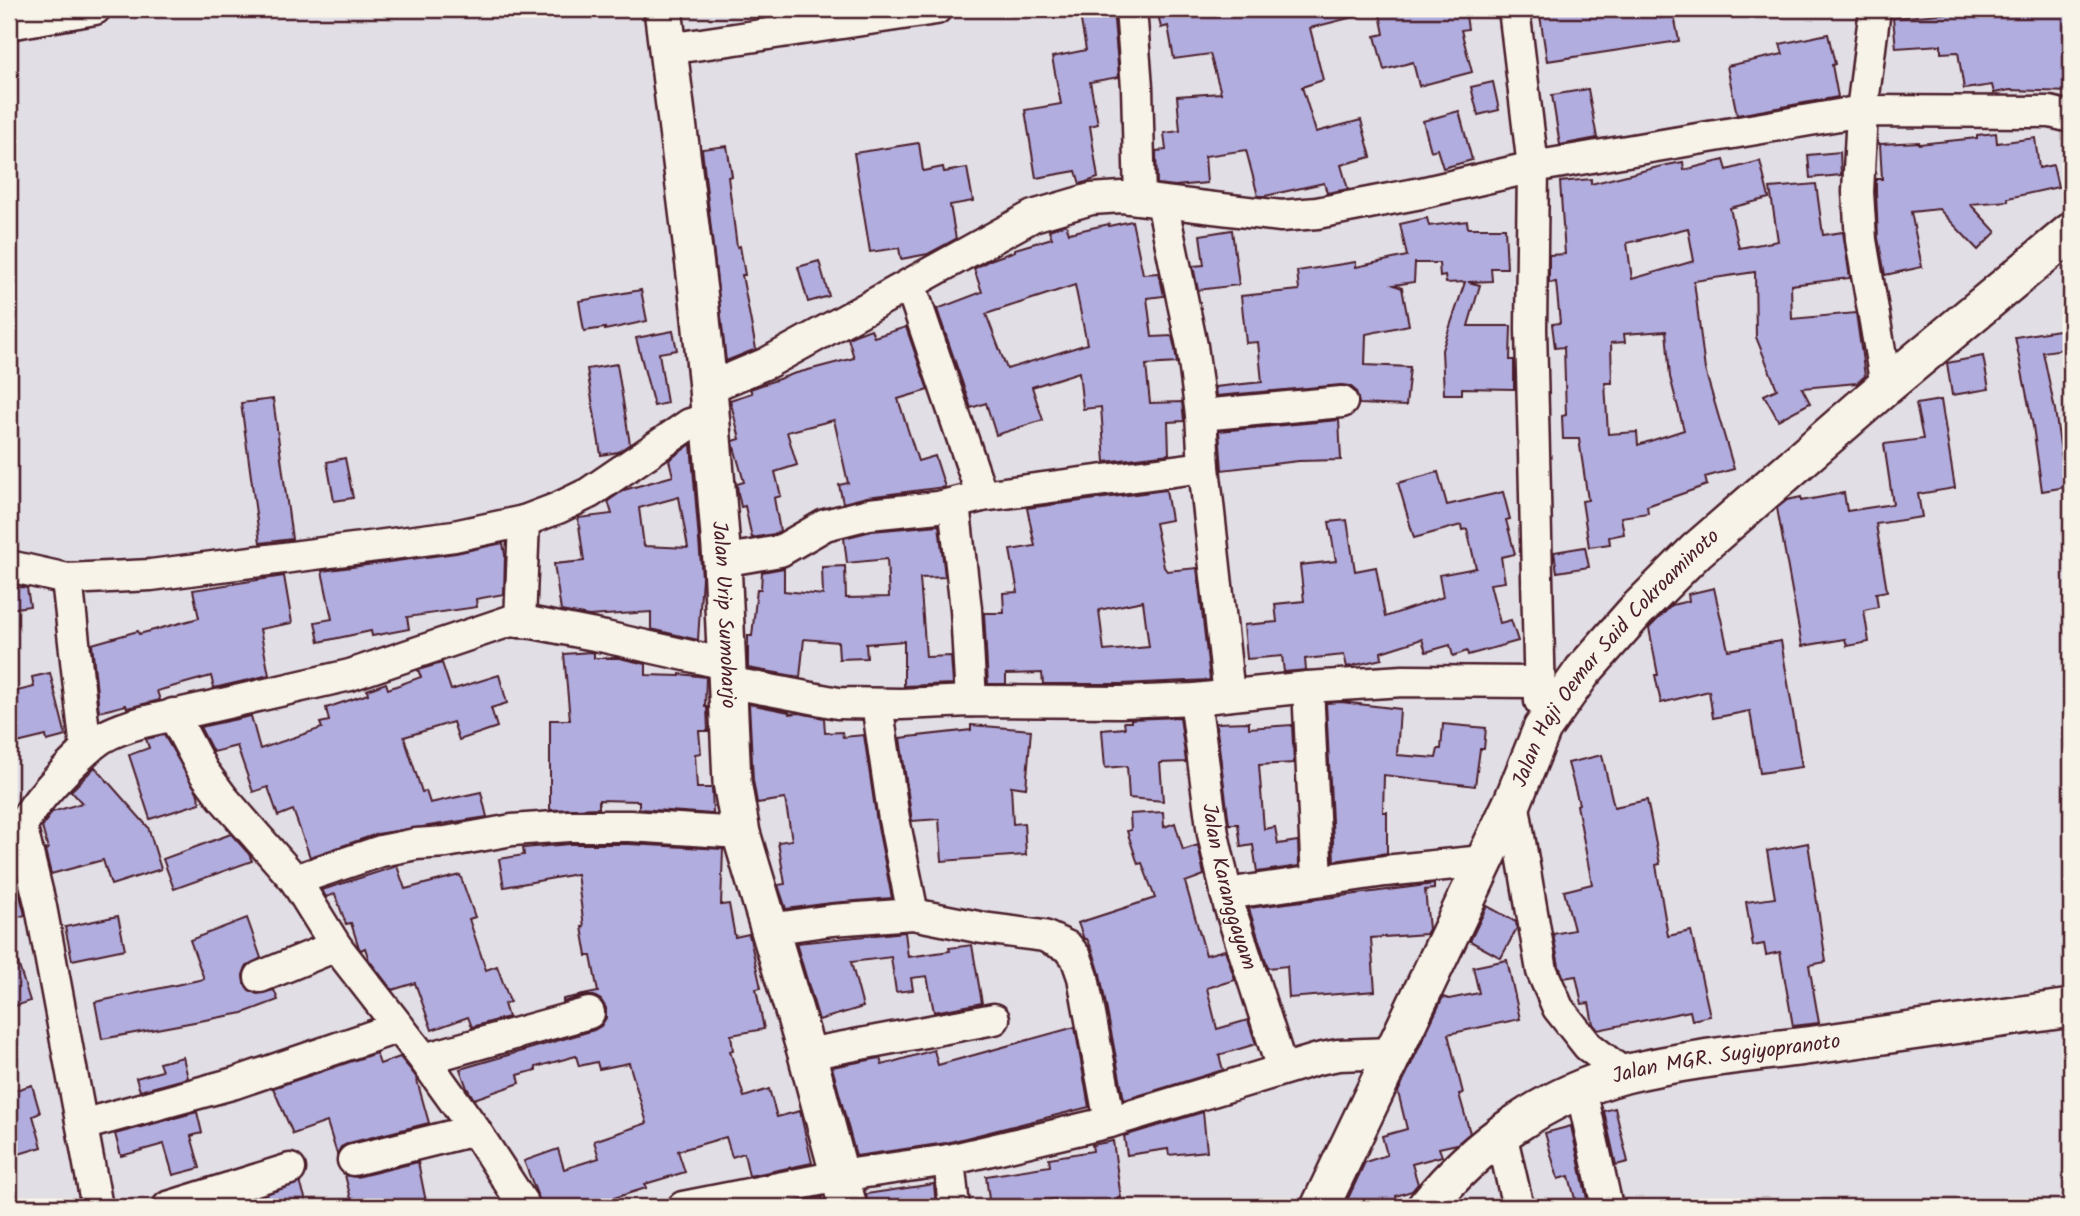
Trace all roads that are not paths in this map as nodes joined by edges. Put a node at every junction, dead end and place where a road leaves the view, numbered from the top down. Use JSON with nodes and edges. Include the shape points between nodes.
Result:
{"nodes":[{"id":1,"x":94,"y":9,"type":"edge"},
{"id":2,"x":663,"y":9,"type":"edge"},
{"id":3,"x":936,"y":9,"type":"edge"},
{"id":4,"x":1131,"y":9,"type":"edge"},
{"id":5,"x":1514,"y":9,"type":"edge"},
{"id":6,"x":1875,"y":9,"type":"edge"},
{"id":7,"x":9,"y":24,"type":"edge"},
{"id":8,"x":668,"y":49,"type":"junction"},
{"id":9,"x":1862,"y":111,"type":"junction"},
{"id":10,"x":2071,"y":117,"type":"edge"},
{"id":11,"x":1533,"y":167,"type":"junction"},
{"id":12,"x":1151,"y":200,"type":"junction"},
{"id":13,"x":2071,"y":232,"type":"edge"},
{"id":14,"x":910,"y":284,"type":"junction"},
{"id":15,"x":1886,"y":386,"type":"junction"},
{"id":16,"x":1342,"y":402,"type":"dead end"},
{"id":17,"x":709,"y":403,"type":"junction"},
{"id":18,"x":1201,"y":415,"type":"junction"},
{"id":19,"x":1204,"y":467,"type":"junction"},
{"id":20,"x":968,"y":500,"type":"junction"},
{"id":21,"x":524,"y":520,"type":"junction"},
{"id":22,"x":722,"y":561,"type":"junction"},
{"id":23,"x":9,"y":566,"type":"edge"},
{"id":24,"x":67,"y":579,"type":"junction"},
{"id":25,"x":520,"y":622,"type":"junction"},
{"id":26,"x":727,"y":673,"type":"junction"},
{"id":27,"x":1539,"y":682,"type":"junction"},
{"id":28,"x":1308,"y":687,"type":"junction"},
{"id":29,"x":1229,"y":695,"type":"junction"},
{"id":30,"x":1195,"y":699,"type":"junction"},
{"id":31,"x":971,"y":701,"type":"junction"},
{"id":32,"x":877,"y":704,"type":"junction"},
{"id":33,"x":173,"y":714,"type":"junction"},
{"id":34,"x":1542,"y":729,"type":"junction"},
{"id":35,"x":86,"y":750,"type":"junction"},
{"id":36,"x":1513,"y":801,"type":"junction"},
{"id":37,"x":15,"y":825,"type":"edge"},
{"id":38,"x":741,"y":833,"type":"junction"},
{"id":39,"x":1483,"y":861,"type":"junction"},
{"id":40,"x":295,"y":880,"type":"junction"},
{"id":41,"x":1317,"y":880,"type":"junction"},
{"id":42,"x":1226,"y":894,"type":"junction"},
{"id":43,"x":913,"y":914,"type":"junction"},
{"id":44,"x":769,"y":929,"type":"junction"},
{"id":45,"x":336,"y":946,"type":"junction"},
{"id":46,"x":260,"y":977,"type":"dead end"},
{"id":47,"x":2071,"y":1008,"type":"edge"},
{"id":48,"x":589,"y":1013,"type":"dead end"},
{"id":49,"x":994,"y":1019,"type":"dead end"},
{"id":50,"x":399,"y":1027,"type":"junction"},
{"id":51,"x":1392,"y":1053,"type":"junction"},
{"id":52,"x":807,"y":1054,"type":"junction"},
{"id":53,"x":424,"y":1059,"type":"junction"},
{"id":54,"x":1282,"y":1069,"type":"junction"},
{"id":55,"x":1625,"y":1074,"type":"junction"},
{"id":56,"x":1581,"y":1089,"type":"junction"},
{"id":57,"x":1110,"y":1122,"type":"junction"},
{"id":58,"x":82,"y":1125,"type":"junction"},
{"id":59,"x":475,"y":1130,"type":"junction"},
{"id":60,"x":1502,"y":1133,"type":"junction"},
{"id":61,"x":353,"y":1160,"type":"dead end"},
{"id":62,"x":949,"y":1160,"type":"junction"},
{"id":63,"x":290,"y":1169,"type":"dead end"},
{"id":64,"x":843,"y":1191,"type":"edge"},
{"id":65,"x":97,"y":1207,"type":"edge"},
{"id":66,"x":169,"y":1207,"type":"edge"},
{"id":67,"x":525,"y":1207,"type":"edge"},
{"id":68,"x":683,"y":1207,"type":"edge"},
{"id":69,"x":954,"y":1207,"type":"edge"},
{"id":70,"x":1320,"y":1207,"type":"edge"},
{"id":71,"x":1426,"y":1207,"type":"edge"},
{"id":72,"x":1518,"y":1207,"type":"edge"},
{"id":73,"x":1606,"y":1207,"type":"edge"}],
"edges":[{"from":1,"to":7,"type":"street"},
{"from":2,"to":8,"type":"main road","name":"Jalan Urip Sumoharjo"},
{"from":3,"to":8,"type":"street"},
{"from":4,"to":12,"type":"street"},
{"from":5,"to":11,"type":"street"},
{"from":6,"to":9,"type":"street"},
{"from":8,"to":17,"type":"main road","name":"Jalan Urip Sumoharjo"},
{"from":9,"to":10,"type":"street"},
{"from":9,"to":11,"type":"street"},
{"from":9,"to":15,"type":"street","via":[[1858,156],[1861,240]]},
{"from":11,"to":12,"type":"street","via":[[1317,213],[1281,216]]},
{"from":11,"to":27,"type":"street","via":[[1531,329]]},
{"from":12,"to":14,"type":"street","via":[[1091,200],[1033,216]]},
{"from":12,"to":18,"type":"street","via":[[1192,346]]},
{"from":13,"to":15,"type":"main road","name":"Jalan Haji Oemar Said Cokroaminoto"},
{"from":14,"to":17,"type":"street","via":[[767,363]]},
{"from":14,"to":20,"type":"street"},
{"from":15,"to":34,"type":"main road","name":"Jalan Haji Oemar Said Cokroaminoto","via":[[1687,559],[1583,671]]},
{"from":16,"to":18,"type":"street"},
{"from":17,"to":21,"type":"street","via":[[690,424],[589,493]]},
{"from":17,"to":22,"type":"main road","name":"Jalan Urip Sumoharjo"},
{"from":18,"to":19,"type":"street"},
{"from":19,"to":20,"type":"street"},
{"from":19,"to":29,"type":"street"},
{"from":20,"to":22,"type":"street","via":[[869,514],[825,525],[779,551]]},
{"from":20,"to":31,"type":"street","via":[[966,609]]},
{"from":21,"to":24,"type":"street","via":[[454,536],[165,573]]},
{"from":21,"to":25,"type":"street"},
{"from":22,"to":26,"type":"main road","name":"Jalan Urip Sumoharjo"},
{"from":23,"to":24,"type":"street"},
{"from":24,"to":35,"type":"street"},
{"from":25,"to":26,"type":"street","via":[[606,637]]},
{"from":25,"to":33,"type":"street","via":[[480,630],[350,675]]},
{"from":26,"to":32,"type":"street","via":[[838,703]]},
{"from":26,"to":38,"type":"main road","name":"Jalan Urip Sumoharjo","via":[[730,763]]},
{"from":27,"to":28,"type":"street","via":[[1403,681]]},
{"from":27,"to":34,"type":"street"},
{"from":28,"to":29,"type":"street"},
{"from":28,"to":41,"type":"street"},
{"from":29,"to":30,"type":"street"},
{"from":30,"to":31,"type":"street"},
{"from":30,"to":42,"type":"street","name":"Jalan Karanggayam"},
{"from":31,"to":32,"type":"street"},
{"from":32,"to":43,"type":"street"},
{"from":33,"to":35,"type":"street","via":[[114,732]]},
{"from":33,"to":40,"type":"street","via":[[216,789]]},
{"from":34,"to":36,"type":"main road","name":"Jalan Haji Oemar Said Cokroaminoto"},
{"from":35,"to":37,"type":"street"},
{"from":36,"to":39,"type":"main road","name":"Jalan Haji Oemar Said Cokroaminoto"},
{"from":36,"to":55,"type":"street","via":[[1542,971],[1558,1008],[1588,1046]]},
{"from":37,"to":58,"type":"street","via":[[41,907]]},
{"from":38,"to":40,"type":"street","via":[[630,826],[512,830],[381,852]]},
{"from":38,"to":44,"type":"main road","name":"Jalan Urip Sumoharjo"},
{"from":39,"to":41,"type":"street"},
{"from":39,"to":51,"type":"main road","name":"Jalan Haji Oemar Said Cokroaminoto"},
{"from":40,"to":45,"type":"street"},
{"from":41,"to":42,"type":"street"},
{"from":42,"to":54,"type":"street","name":"Jalan Karanggayam"},
{"from":43,"to":44,"type":"street"},
{"from":43,"to":57,"type":"street","via":[[1044,936],[1068,947],[1083,977]]},
{"from":44,"to":52,"type":"main road","name":"Jalan Urip Sumoharjo"},
{"from":45,"to":46,"type":"street"},
{"from":45,"to":50,"type":"street"},
{"from":47,"to":55,"type":"main road","name":"Jalan MGR. Sugiyopranoto"},
{"from":48,"to":53,"type":"street"},
{"from":49,"to":52,"type":"street"},
{"from":50,"to":53,"type":"street"},
{"from":50,"to":58,"type":"street","via":[[235,1083]]},
{"from":51,"to":54,"type":"street","via":[[1338,1055]]},
{"from":51,"to":70,"type":"main road","name":"Jalan Haji Oemar Said Cokroaminoto"},
{"from":52,"to":64,"type":"main road","name":"Jalan Urip Sumoharjo"},
{"from":53,"to":59,"type":"street"},
{"from":54,"to":57,"type":"street"},
{"from":55,"to":56,"type":"main road","name":"Jalan MGR. Sugiyopranoto"},
{"from":56,"to":60,"type":"main road","name":"Jalan MGR. Sugiyopranoto","via":[[1541,1107]]},
{"from":56,"to":73,"type":"street"},
{"from":57,"to":62,"type":"street"},
{"from":58,"to":65,"type":"street"},
{"from":59,"to":61,"type":"street"},
{"from":59,"to":67,"type":"street"},
{"from":60,"to":71,"type":"main road","name":"Jalan MGR. Sugiyopranoto","via":[[1448,1179]]},
{"from":60,"to":72,"type":"street"},
{"from":62,"to":64,"type":"street"},
{"from":62,"to":69,"type":"street"},
{"from":63,"to":66,"type":"street"},
{"from":64,"to":68,"type":"street"}]}
